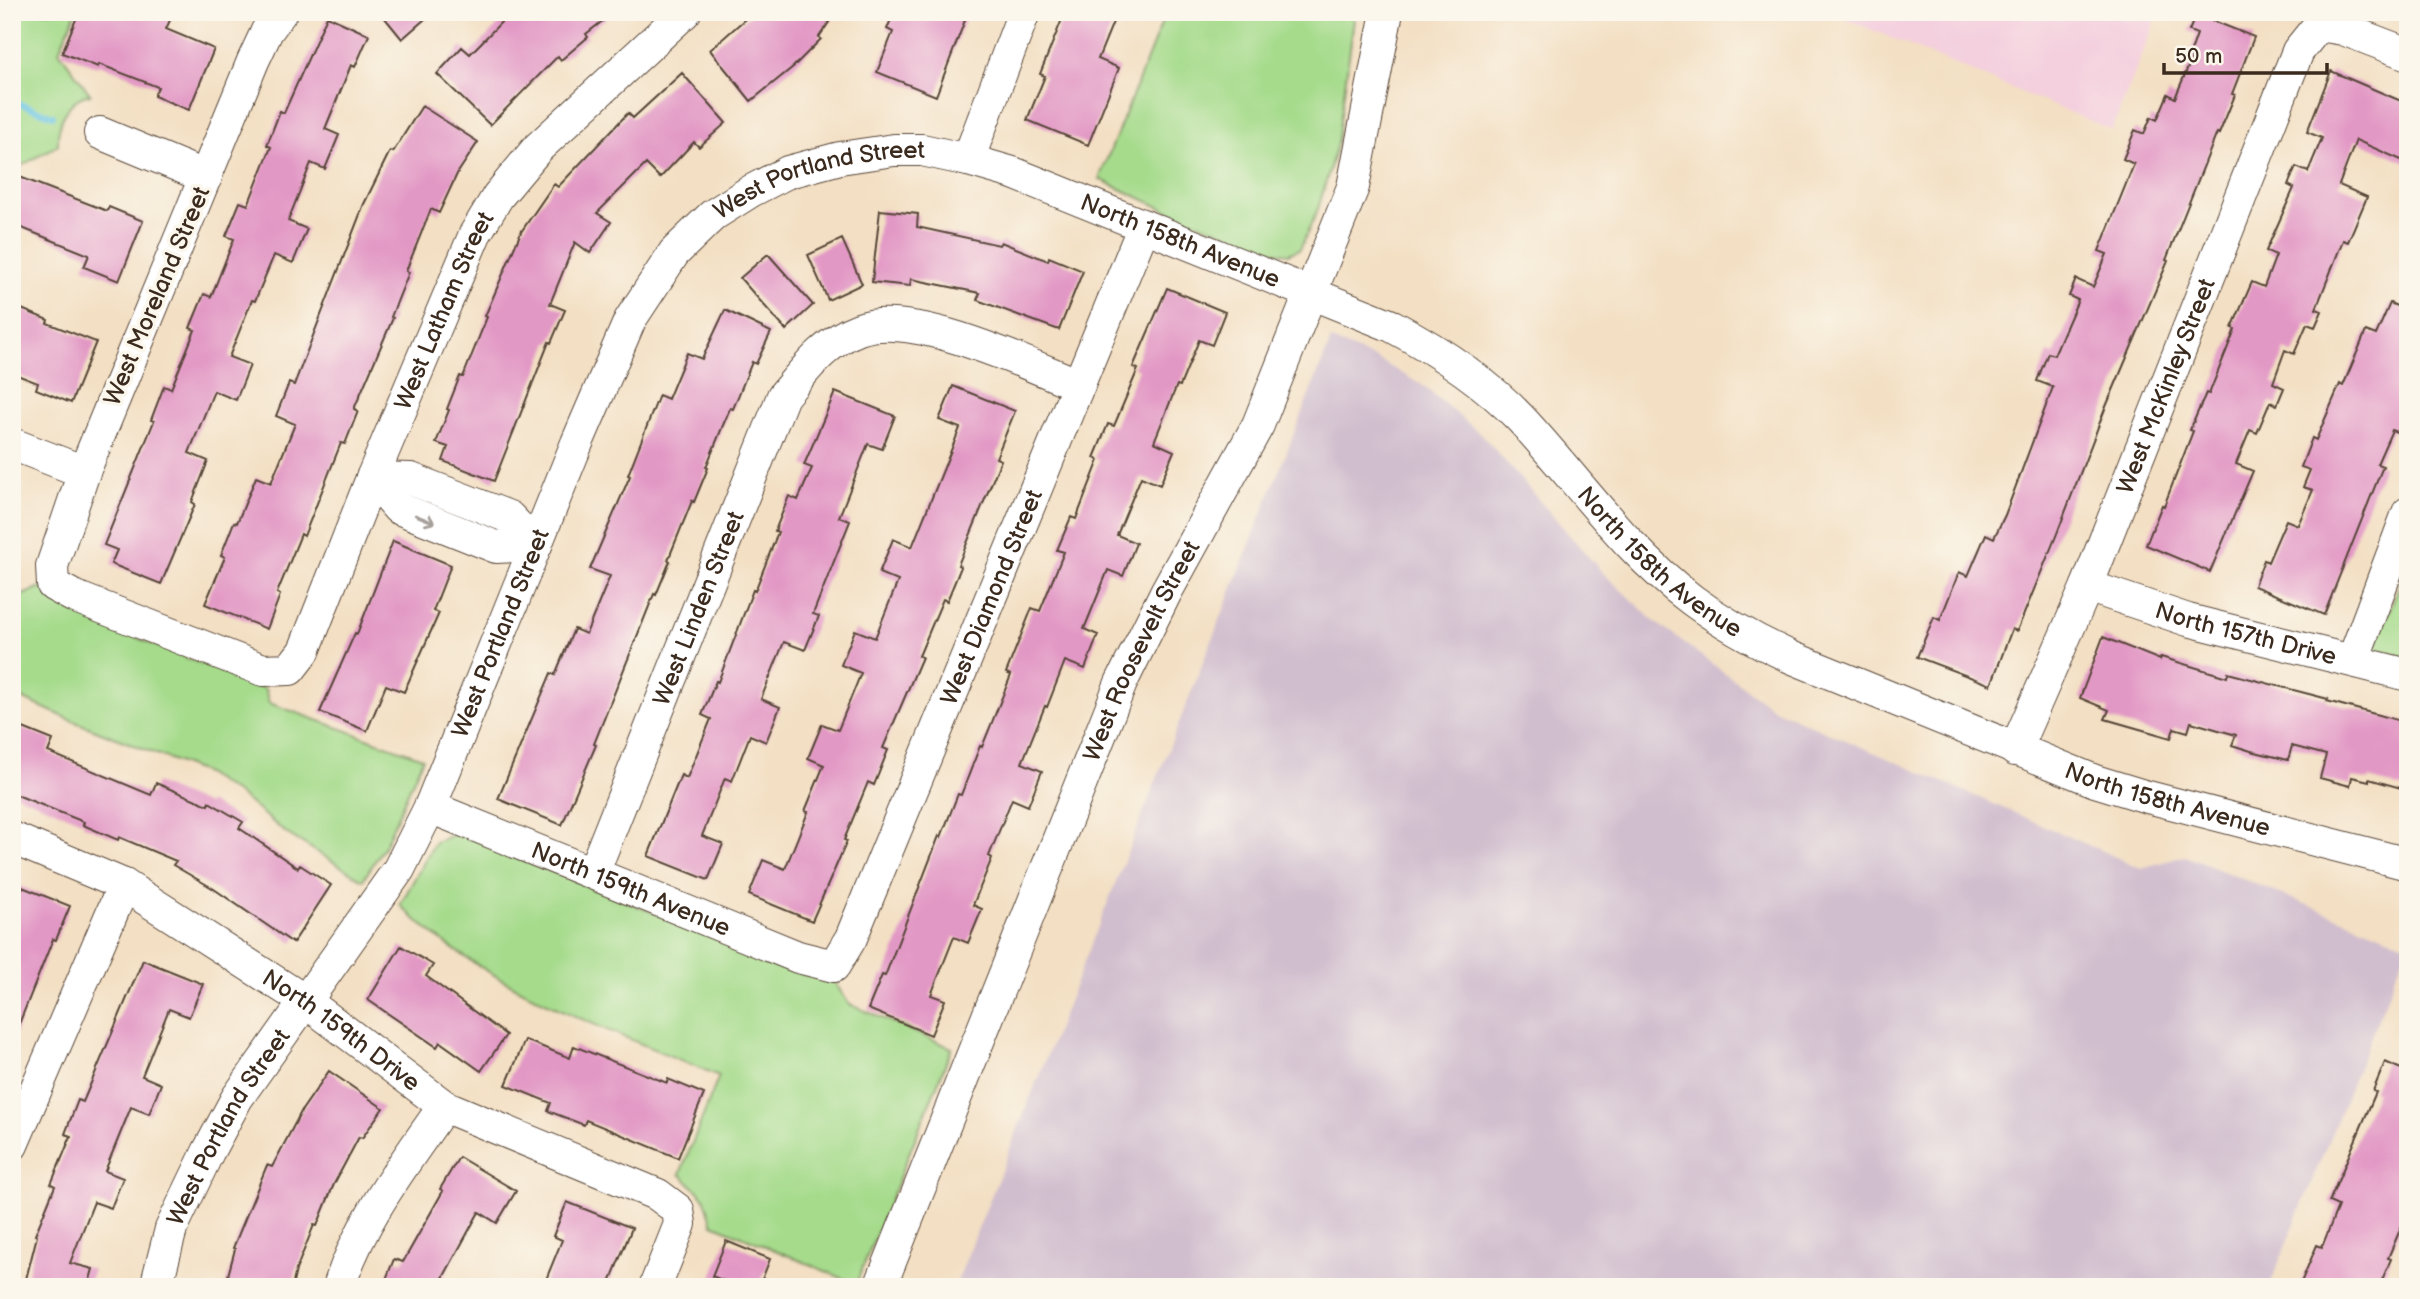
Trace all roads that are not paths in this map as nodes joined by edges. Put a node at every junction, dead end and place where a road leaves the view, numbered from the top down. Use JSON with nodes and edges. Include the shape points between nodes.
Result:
{"nodes":[{"id":1,"x":281,"y":12,"type":"edge"},
{"id":2,"x":685,"y":12,"type":"edge"},
{"id":3,"x":1024,"y":12,"type":"edge"},
{"id":4,"x":1387,"y":12,"type":"edge"},
{"id":5,"x":2408,"y":54,"type":"edge"},
{"id":6,"x":100,"y":133,"type":"dead end"},
{"id":7,"x":968,"y":160,"type":"junction"},
{"id":8,"x":206,"y":177,"type":"junction"},
{"id":9,"x":1144,"y":226,"type":"junction"},
{"id":10,"x":1311,"y":292,"type":"junction"},
{"id":11,"x":1079,"y":385,"type":"junction"},
{"id":12,"x":12,"y":444,"type":"edge"},
{"id":13,"x":84,"y":472,"type":"junction"},
{"id":14,"x":372,"y":478,"type":"junction"},
{"id":15,"x":2408,"y":513,"type":"edge"},
{"id":16,"x":536,"y":545,"type":"junction"},
{"id":17,"x":2087,"y":586,"type":"junction"},
{"id":18,"x":2353,"y":660,"type":"junction"},
{"id":19,"x":290,"y":669,"type":"joint"},
{"id":20,"x":2408,"y":675,"type":"edge"},
{"id":21,"x":2015,"y":750,"type":"junction"},
{"id":22,"x":430,"y":807,"type":"junction"},
{"id":23,"x":12,"y":838,"type":"edge"},
{"id":24,"x":2408,"y":864,"type":"edge"},
{"id":25,"x":593,"y":873,"type":"junction"},
{"id":26,"x":124,"y":885,"type":"junction"},
{"id":27,"x":834,"y":966,"type":"joint"},
{"id":28,"x":305,"y":1001,"type":"junction"},
{"id":29,"x":444,"y":1106,"type":"junction"},
{"id":30,"x":12,"y":1145,"type":"edge"},
{"id":31,"x":156,"y":1287,"type":"edge"},
{"id":32,"x":339,"y":1287,"type":"edge"},
{"id":33,"x":655,"y":1287,"type":"edge"},
{"id":34,"x":880,"y":1287,"type":"edge"}],
"edges":[{"from":1,"to":8,"type":"street","name":"West Moreland Street","via":[[253,61]]},
{"from":2,"to":14,"type":"street","name":"West Latham Street","via":[[538,148],[498,196],[475,234]]},
{"from":3,"to":7,"type":"street"},
{"from":4,"to":10,"type":"street","name":"West Roosevelt Street","via":[[1353,187]]},
{"from":5,"to":17,"type":"street","name":"West McKinley Street","via":[[2343,29],[2319,25],[2298,51]]},
{"from":6,"to":8,"type":"street"},
{"from":7,"to":9,"type":"street","name":"North 158th Avenue","via":[[1013,173]]},
{"from":7,"to":16,"type":"street","name":"West Portland Street","via":[[922,150],[840,158],[788,172],[713,215],[674,253],[631,320]]},
{"from":8,"to":13,"type":"street","name":"West Moreland Street"},
{"from":9,"to":10,"type":"street","name":"North 158th Avenue"},
{"from":9,"to":11,"type":"street","name":"West Diamond Street"},
{"from":10,"to":21,"type":"street","name":"North 158th Avenue","via":[[1392,326],[1475,377],[1519,417],[1637,551],[1692,600],[1793,659]]},
{"from":10,"to":34,"type":"street","name":"West Roosevelt Street","via":[[1258,425],[1121,683]]},
{"from":11,"to":25,"type":"street","name":"West Linden Street","via":[[954,336],[900,324],[859,329],[821,352],[783,396]]},
{"from":11,"to":27,"type":"street","name":"West Diamond Street","via":[[851,938]]},
{"from":12,"to":13,"type":"street"},
{"from":13,"to":19,"type":"street","name":"West Moreland Street","via":[[52,566],[53,586],[263,670]]},
{"from":14,"to":16,"type":"street","via":[[411,479],[509,517]]},
{"from":14,"to":19,"type":"street","name":"West Latham Street","via":[[304,651]]},
{"from":15,"to":18,"type":"street"},
{"from":16,"to":22,"type":"street","name":"West Portland Street"},
{"from":17,"to":18,"type":"street","name":"North 157th Drive","via":[[2188,620]]},
{"from":17,"to":21,"type":"street","name":"West McKinley Street"},
{"from":18,"to":20,"type":"street","name":"North 157th Drive"},
{"from":21,"to":24,"type":"street","name":"North 158th Avenue","via":[[2144,796]]},
{"from":22,"to":25,"type":"street","name":"North 159th Avenue"},
{"from":22,"to":28,"type":"street","name":"West Portland Street","via":[[399,869]]},
{"from":23,"to":26,"type":"street","name":"North 159th Drive"},
{"from":25,"to":27,"type":"street","name":"North 159th Avenue","via":[[798,957]]},
{"from":26,"to":28,"type":"street","name":"North 159th Drive"},
{"from":26,"to":30,"type":"street"},
{"from":28,"to":29,"type":"street","name":"North 159th Drive"},
{"from":28,"to":31,"type":"street","name":"West Portland Street","via":[[237,1098],[208,1152],[171,1229]]},
{"from":29,"to":32,"type":"street","via":[[375,1208]]},
{"from":29,"to":33,"type":"street","name":"North 159th Drive","via":[[658,1195],[678,1210],[680,1224]]}]}
